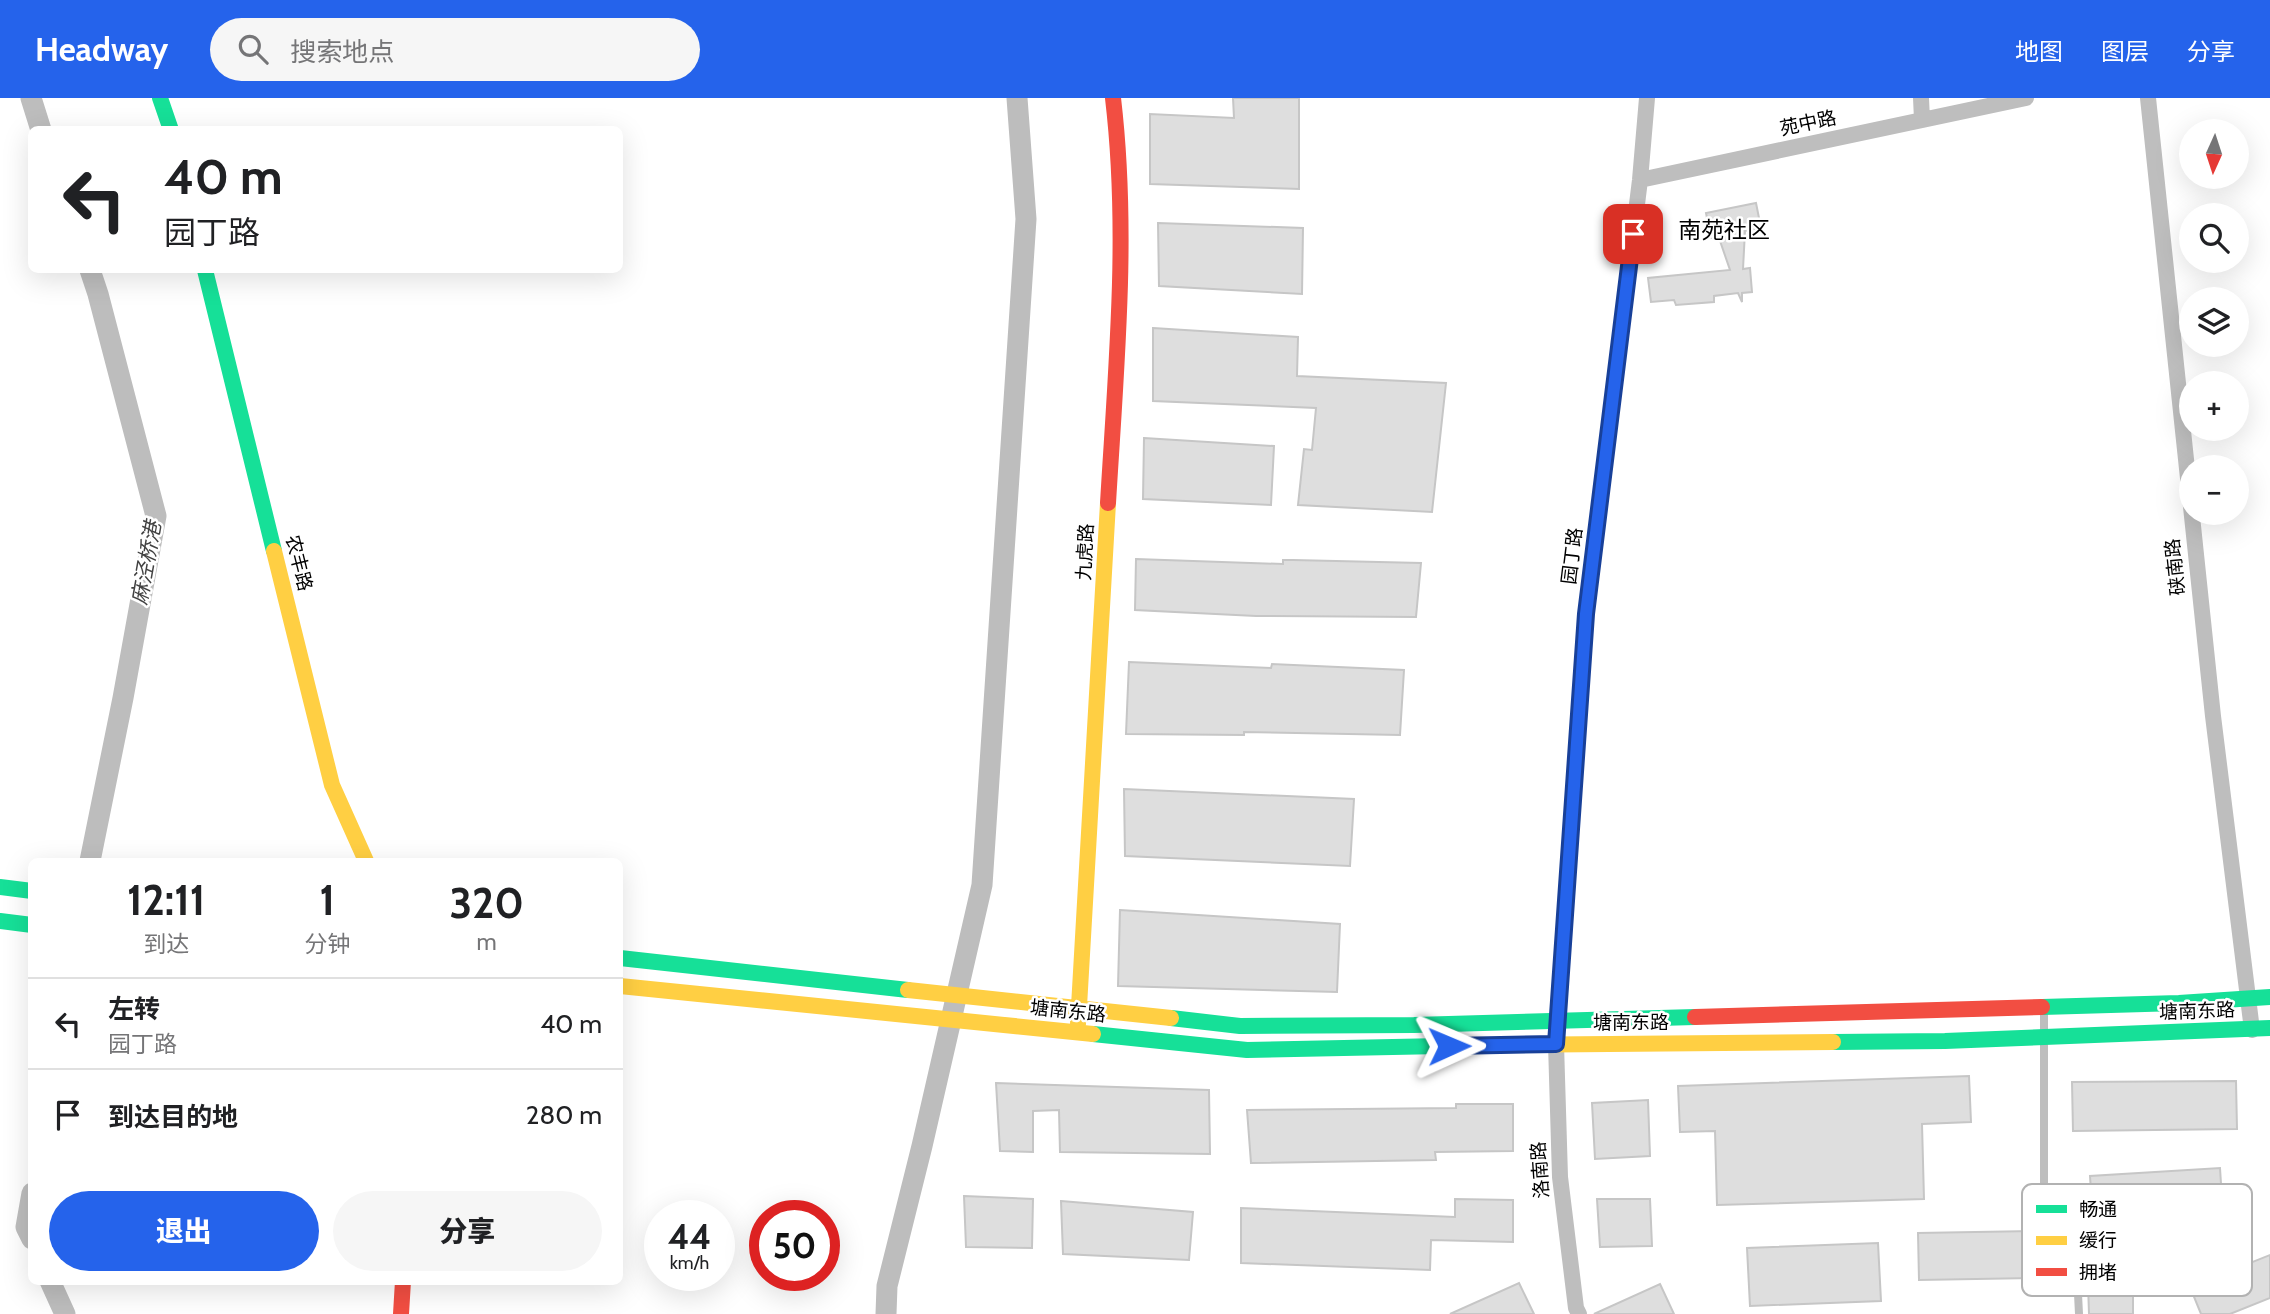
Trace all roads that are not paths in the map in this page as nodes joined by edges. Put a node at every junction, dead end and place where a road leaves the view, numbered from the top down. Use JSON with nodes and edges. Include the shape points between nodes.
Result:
{"nodes":[{"id":1,"x":160,"y":98,"type":"edge"},
{"id":2,"x":1113,"y":98,"type":"edge"},
{"id":3,"x":1647,"y":98,"type":"edge"},
{"id":4,"x":1921,"y":98,"type":"edge"},
{"id":5,"x":2026,"y":98,"type":"edge"},
{"id":6,"x":2148,"y":98,"type":"edge"},
{"id":7,"x":1922,"y":120,"type":"junction"},
{"id":8,"x":170,"y":126,"type":"edge"},
{"id":9,"x":1640,"y":180,"type":"junction"},
{"id":10,"x":206,"y":273,"type":"edge"},
{"id":11,"x":365,"y":858,"type":"edge"},
{"id":12,"x":0,"y":887,"type":"edge"},
{"id":13,"x":28,"y":890,"type":"edge"},
{"id":14,"x":0,"y":921,"type":"edge"},
{"id":15,"x":28,"y":924,"type":"edge"},
{"id":16,"x":623,"y":958,"type":"edge"},
{"id":17,"x":623,"y":986,"type":"edge"},
{"id":18,"x":2270,"y":998,"type":"edge"},
{"id":19,"x":2250,"y":999,"type":"junction"},
{"id":20,"x":2044,"y":1007,"type":"junction"},
{"id":21,"x":1079,"y":1009,"type":"junction"},
{"id":22,"x":1558,"y":1021,"type":"junction"},
{"id":23,"x":2270,"y":1028,"type":"edge"},
{"id":24,"x":2252,"y":1030,"type":"junction"},
{"id":25,"x":1078,"y":1032,"type":"junction"},
{"id":26,"x":2044,"y":1038,"type":"junction"},
{"id":27,"x":1556,"y":1044,"type":"junction"},
{"id":28,"x":2044,"y":1184,"type":"edge"},
{"id":29,"x":403,"y":1285,"type":"edge"},
{"id":30,"x":2078,"y":1296,"type":"edge"},
{"id":31,"x":401,"y":1314,"type":"edge"},
{"id":32,"x":1579,"y":1314,"type":"edge"},
{"id":33,"x":2079,"y":1314,"type":"edge"}],
"edges":[{"from":1,"to":8,"type":"main road"},
{"from":2,"to":21,"type":"main road","name":"九虎路","via":[[1120,157],[1122,270]]},
{"from":3,"to":9,"type":"street","name":"园丁路"},
{"from":4,"to":7,"type":"street"},
{"from":5,"to":7,"type":"street","name":"苑中路"},
{"from":6,"to":19,"type":"street","name":"硖南路","via":[[2211,702]]},
{"from":7,"to":9,"type":"street","name":"苑中路"},
{"from":9,"to":22,"type":"street","name":"园丁路","via":[[1586,614]]},
{"from":10,"to":11,"type":"main road","name":"农丰路","via":[[332,785]]},
{"from":12,"to":13,"type":"main road"},
{"from":14,"to":15,"type":"main road"},
{"from":16,"to":21,"type":"main road","name":"塘南东路"},
{"from":17,"to":25,"type":"main road","name":"塘南东路"},
{"from":18,"to":19,"type":"main road","name":"塘南东路"},
{"from":19,"to":20,"type":"main road","name":"塘南东路"},
{"from":19,"to":24,"type":"street","name":"硖南路"},
{"from":20,"to":22,"type":"main road","name":"塘南东路"},
{"from":20,"to":26,"type":"lane"},
{"from":21,"to":22,"type":"main road","name":"塘南东路","via":[[1240,1026]]},
{"from":21,"to":25,"type":"main road","name":"九虎路"},
{"from":22,"to":27,"type":"street","name":"洛南路"},
{"from":23,"to":24,"type":"main road","name":"塘南东路"},
{"from":24,"to":26,"type":"main road","name":"塘南东路"},
{"from":25,"to":27,"type":"main road","name":"塘南东路","via":[[1247,1050]]},
{"from":26,"to":27,"type":"main road","name":"塘南东路"},
{"from":26,"to":28,"type":"lane"},
{"from":27,"to":32,"type":"street","name":"洛南路","via":[[1560,1177]]},
{"from":29,"to":31,"type":"main road"},
{"from":30,"to":33,"type":"lane"}]}
